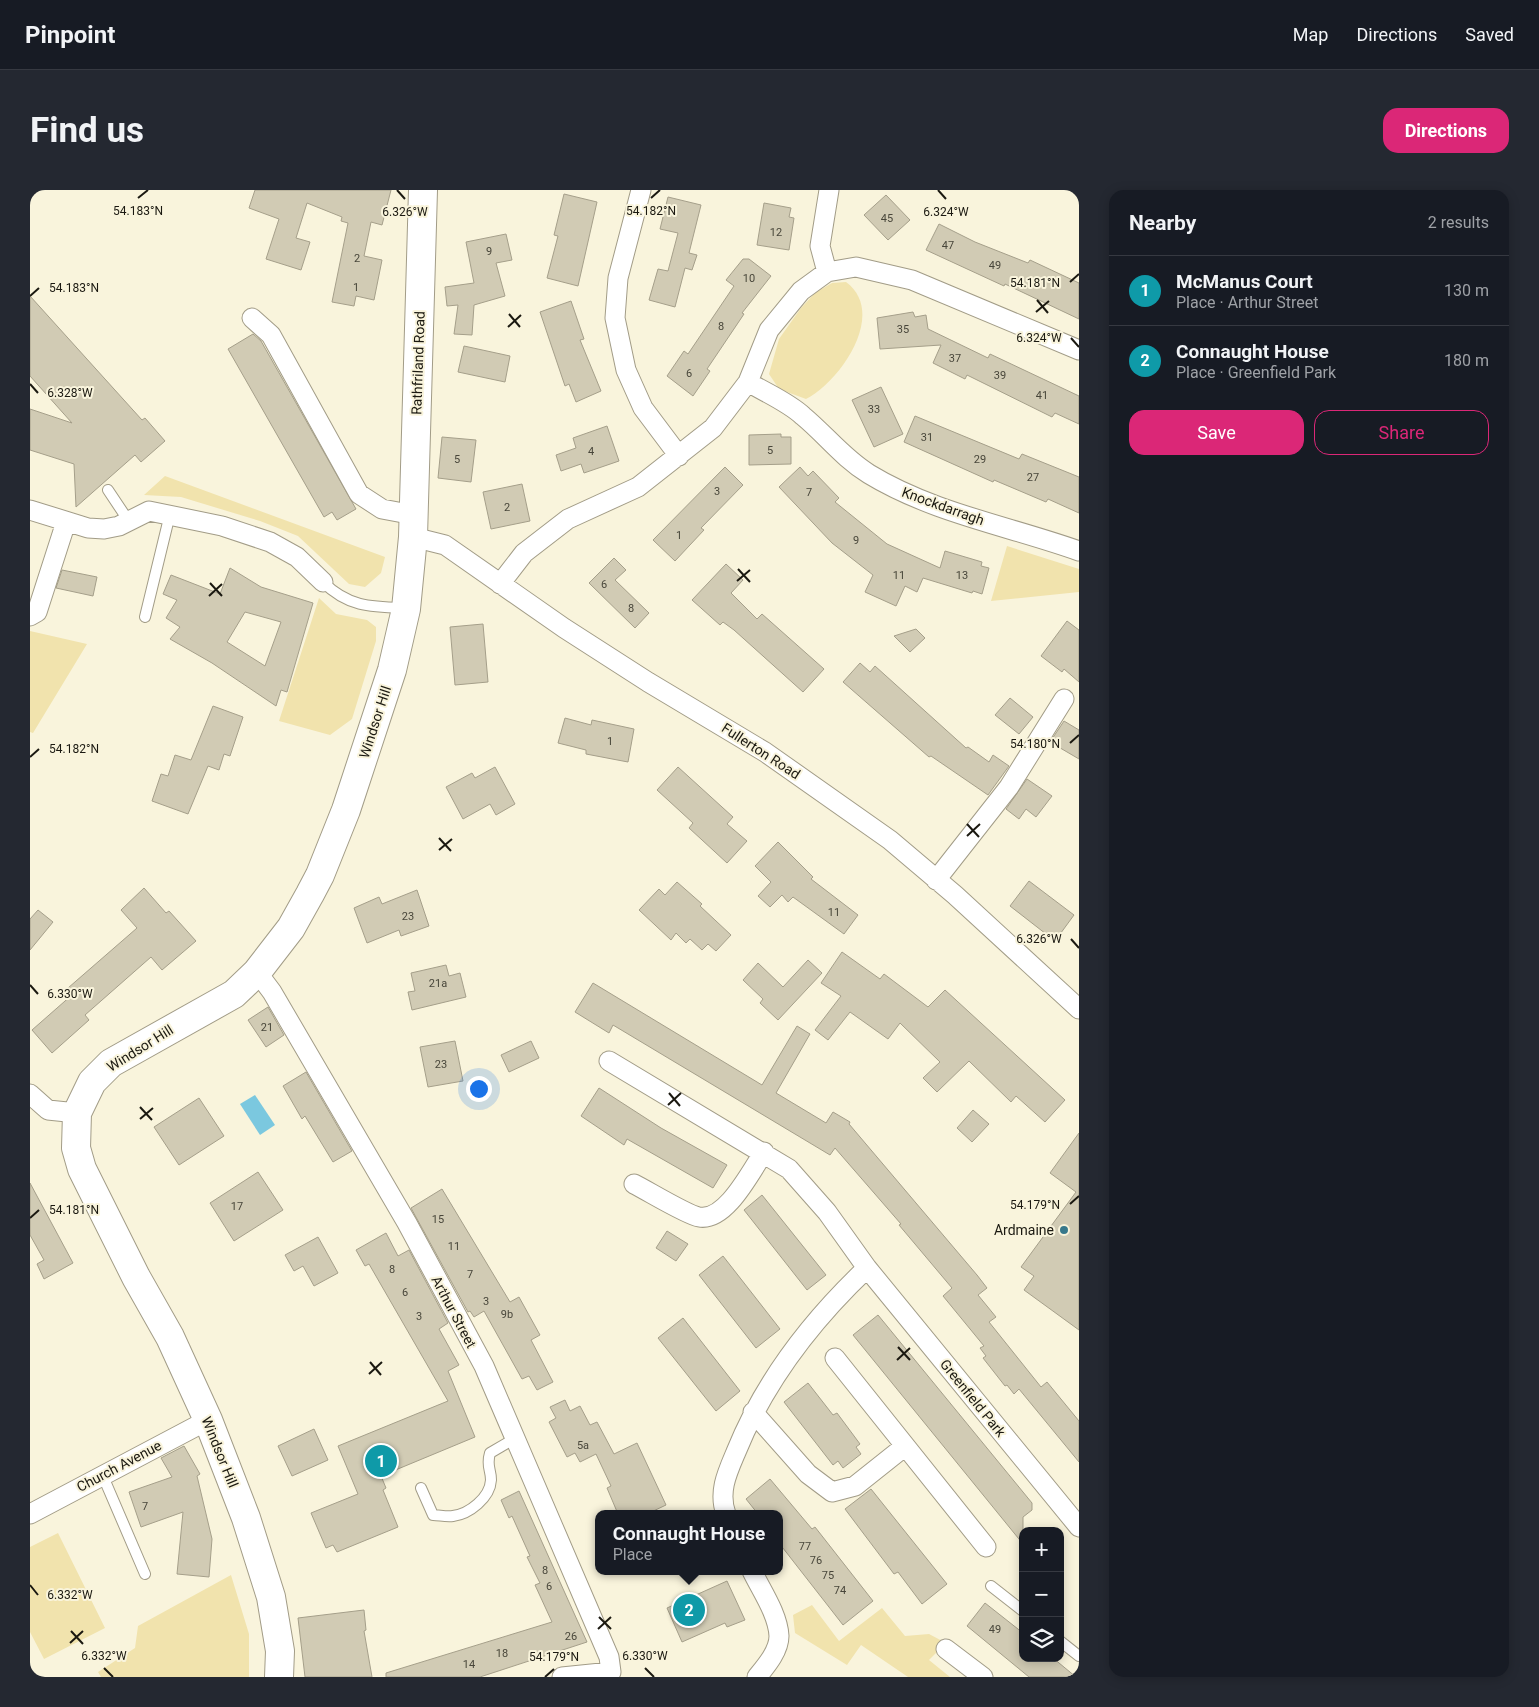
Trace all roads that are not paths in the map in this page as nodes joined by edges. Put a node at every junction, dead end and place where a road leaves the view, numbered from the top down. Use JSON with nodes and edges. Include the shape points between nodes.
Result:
{"nodes":[{"id":1,"x":423,"y":190,"type":"edge"},
{"id":2,"x":641,"y":190,"type":"edge"},
{"id":3,"x":829,"y":190,"type":"edge"},
{"id":4,"x":827,"y":272,"type":"junction"},
{"id":5,"x":252,"y":318,"type":"dead end"},
{"id":6,"x":1079,"y":350,"type":"edge"},
{"id":7,"x":748,"y":382,"type":"junction"},
{"id":8,"x":679,"y":456,"type":"junction"},
{"id":9,"x":108,"y":490,"type":"dead end"},
{"id":10,"x":30,"y":510,"type":"edge"},
{"id":11,"x":170,"y":514,"type":"junction"},
{"id":12,"x":128,"y":520,"type":"junction"},
{"id":13,"x":66,"y":522,"type":"junction"},
{"id":14,"x":413,"y":526,"type":"junction"},
{"id":15,"x":1079,"y":551,"type":"edge"},
{"id":16,"x":322,"y":582,"type":"joint"},
{"id":17,"x":500,"y":584,"type":"junction"},
{"id":18,"x":406,"y":608,"type":"junction"},
{"id":19,"x":30,"y":616,"type":"edge"},
{"id":20,"x":145,"y":617,"type":"dead end"},
{"id":21,"x":1064,"y":699,"type":"dead end"},
{"id":22,"x":936,"y":880,"type":"junction"},
{"id":23,"x":257,"y":972,"type":"junction"},
{"id":24,"x":1079,"y":1009,"type":"edge"},
{"id":25,"x":609,"y":1061,"type":"dead end"},
{"id":26,"x":30,"y":1094,"type":"edge"},
{"id":27,"x":77,"y":1114,"type":"junction"},
{"id":28,"x":764,"y":1152,"type":"junction"},
{"id":29,"x":634,"y":1184,"type":"dead end"},
{"id":30,"x":867,"y":1268,"type":"junction"},
{"id":31,"x":835,"y":1358,"type":"dead end"},
{"id":32,"x":752,"y":1412,"type":"junction"},
{"id":33,"x":208,"y":1420,"type":"junction"},
{"id":34,"x":514,"y":1439,"type":"junction"},
{"id":35,"x":904,"y":1447,"type":"junction"},
{"id":36,"x":102,"y":1474,"type":"junction"},
{"id":37,"x":422,"y":1488,"type":"dead end"},
{"id":38,"x":725,"y":1510,"type":"edge"},
{"id":39,"x":30,"y":1514,"type":"edge"},
{"id":40,"x":1079,"y":1528,"type":"edge"},
{"id":41,"x":986,"y":1547,"type":"dead end"},
{"id":42,"x":145,"y":1574,"type":"dead end"},
{"id":43,"x":754,"y":1575,"type":"edge"},
{"id":44,"x":991,"y":1586,"type":"dead end"},
{"id":45,"x":1019,"y":1608,"type":"edge"},
{"id":46,"x":1064,"y":1644,"type":"edge"},
{"id":47,"x":946,"y":1649,"type":"dead end"},
{"id":48,"x":1079,"y":1656,"type":"edge"},
{"id":49,"x":614,"y":1674,"type":"edge"},
{"id":50,"x":279,"y":1677,"type":"edge"},
{"id":51,"x":562,"y":1677,"type":"edge"},
{"id":52,"x":757,"y":1677,"type":"edge"},
{"id":53,"x":983,"y":1677,"type":"edge"}],
"edges":[{"from":1,"to":14,"type":"main road","name":"Rathfriland Road"},
{"from":2,"to":8,"type":"street","via":[[618,278],[615,318],[626,370],[643,408]]},
{"from":3,"to":4,"type":"street","via":[[820,246]]},
{"from":4,"to":6,"type":"street","via":[[856,267],[912,280]]},
{"from":4,"to":7,"type":"street","via":[[801,291],[769,330]]},
{"from":5,"to":14,"type":"street","name":"Fullerton Road","via":[[271,335],[359,494]]},
{"from":7,"to":8,"type":"street","via":[[712,428]]},
{"from":7,"to":15,"type":"street","name":"Knockdarragh","via":[[802,414],[842,454],[909,496]]},
{"from":8,"to":17,"type":"street","via":[[638,487],[568,519],[524,553]]},
{"from":9,"to":12,"type":"lane"},
{"from":10,"to":13,"type":"street"},
{"from":11,"to":12,"type":"street","via":[[149,511]]},
{"from":11,"to":16,"type":"street","via":[[270,542],[297,556]]},
{"from":11,"to":20,"type":"lane"},
{"from":12,"to":13,"type":"street","via":[[104,529]]},
{"from":13,"to":19,"type":"street","via":[[37,612]]},
{"from":14,"to":17,"type":"street","name":"Fullerton Road"},
{"from":14,"to":18,"type":"main road","name":"Windsor Hill"},
{"from":16,"to":18,"type":"lane","via":[[336,595],[357,604]]},
{"from":17,"to":22,"type":"street","name":"Fullerton Road","via":[[648,682],[765,752],[890,840]]},
{"from":18,"to":23,"type":"main road","name":"Windsor Hill","via":[[392,670],[346,810],[320,875],[291,928]]},
{"from":21,"to":22,"type":"street","via":[[1009,786]]},
{"from":22,"to":24,"type":"street","name":"Fullerton Road"},
{"from":23,"to":27,"type":"main road","name":"Windsor Hill","via":[[234,994],[111,1063],[92,1082]]},
{"from":23,"to":34,"type":"street","name":"Arthur Street","via":[[272,992],[407,1224],[484,1366]]},
{"from":25,"to":28,"type":"street","name":"Greenfield Park"},
{"from":26,"to":27,"type":"street","via":[[48,1110]]},
{"from":27,"to":33,"type":"main road","name":"Windsor Hill","via":[[76,1148],[82,1169],[170,1337]]},
{"from":28,"to":29,"type":"street","via":[[735,1196],[716,1215],[699,1218]]},
{"from":28,"to":30,"type":"street","name":"Greenfield Park","via":[[789,1169],[827,1212]]},
{"from":30,"to":32,"type":"street","via":[[832,1301],[790,1352]]},
{"from":30,"to":40,"type":"street","name":"Greenfield Park"},
{"from":31,"to":35,"type":"street"},
{"from":32,"to":35,"type":"street","via":[[808,1474],[832,1492],[855,1486]]},
{"from":32,"to":38,"type":"street","via":[[726,1477],[722,1501]]},
{"from":33,"to":36,"type":"street","name":"Church Avenue"},
{"from":33,"to":50,"type":"main road","name":"Windsor Hill","via":[[246,1518],[271,1597],[280,1651]]},
{"from":34,"to":37,"type":"lane","via":[[490,1453],[487,1464],[491,1480],[485,1497],[472,1508],[453,1516],[433,1515]]},
{"from":34,"to":49,"type":"street","name":"Arthur Street"},
{"from":35,"to":41,"type":"street"},
{"from":36,"to":39,"type":"street","name":"Church Avenue"},
{"from":36,"to":42,"type":"lane"},
{"from":43,"to":52,"type":"street","via":[[774,1615],[779,1637],[771,1660]]},
{"from":44,"to":45,"type":"lane"},
{"from":46,"to":48,"type":"lane"},
{"from":47,"to":53,"type":"street"},
{"from":49,"to":51,"type":"street"}]}
